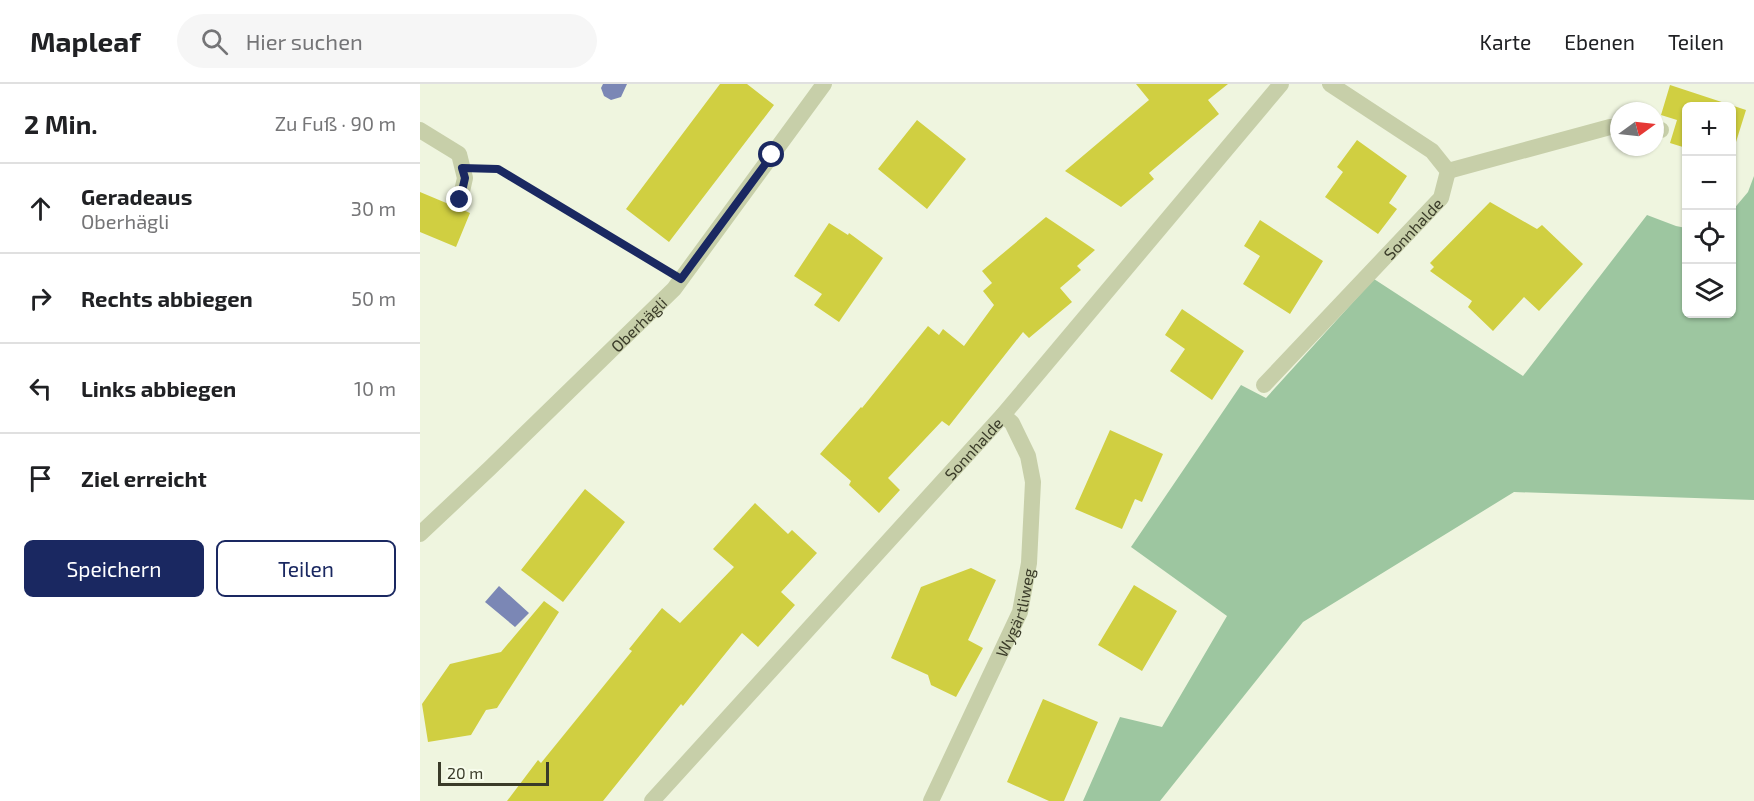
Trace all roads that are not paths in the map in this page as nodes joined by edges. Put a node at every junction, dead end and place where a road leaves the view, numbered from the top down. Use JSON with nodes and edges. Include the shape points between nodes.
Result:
{"nodes":[{"id":1,"x":824,"y":84,"type":"edge"},
{"id":2,"x":1281,"y":84,"type":"edge"},
{"id":3,"x":1330,"y":84,"type":"edge"},
{"id":4,"x":1610,"y":127,"type":"edge"},
{"id":5,"x":420,"y":130,"type":"edge"},
{"id":6,"x":1448,"y":171,"type":"junction"},
{"id":7,"x":460,"y":200,"type":"dead end"},
{"id":8,"x":1264,"y":386,"type":"dead end"},
{"id":9,"x":1003,"y":415,"type":"junction"},
{"id":10,"x":420,"y":534,"type":"edge"},
{"id":11,"x":652,"y":801,"type":"edge"},
{"id":12,"x":931,"y":801,"type":"edge"}],
"edges":[{"from":1,"to":10,"type":"street","name":"Oberhägli","via":[[666,298]]},
{"from":2,"to":9,"type":"street","name":"Sonnhalde"},
{"from":3,"to":6,"type":"street","via":[[1432,151]]},
{"from":4,"to":6,"type":"street"},
{"from":5,"to":7,"type":"street","via":[[459,154],[465,178]]},
{"from":6,"to":8,"type":"street","name":"Sonnhalde","via":[[1441,198]]},
{"from":9,"to":11,"type":"street","name":"Sonnhalde"},
{"from":9,"to":12,"type":"street","name":"Wygärtliweg","via":[[1012,423],[1028,456],[1033,482],[1029,563],[1020,612]]}]}
